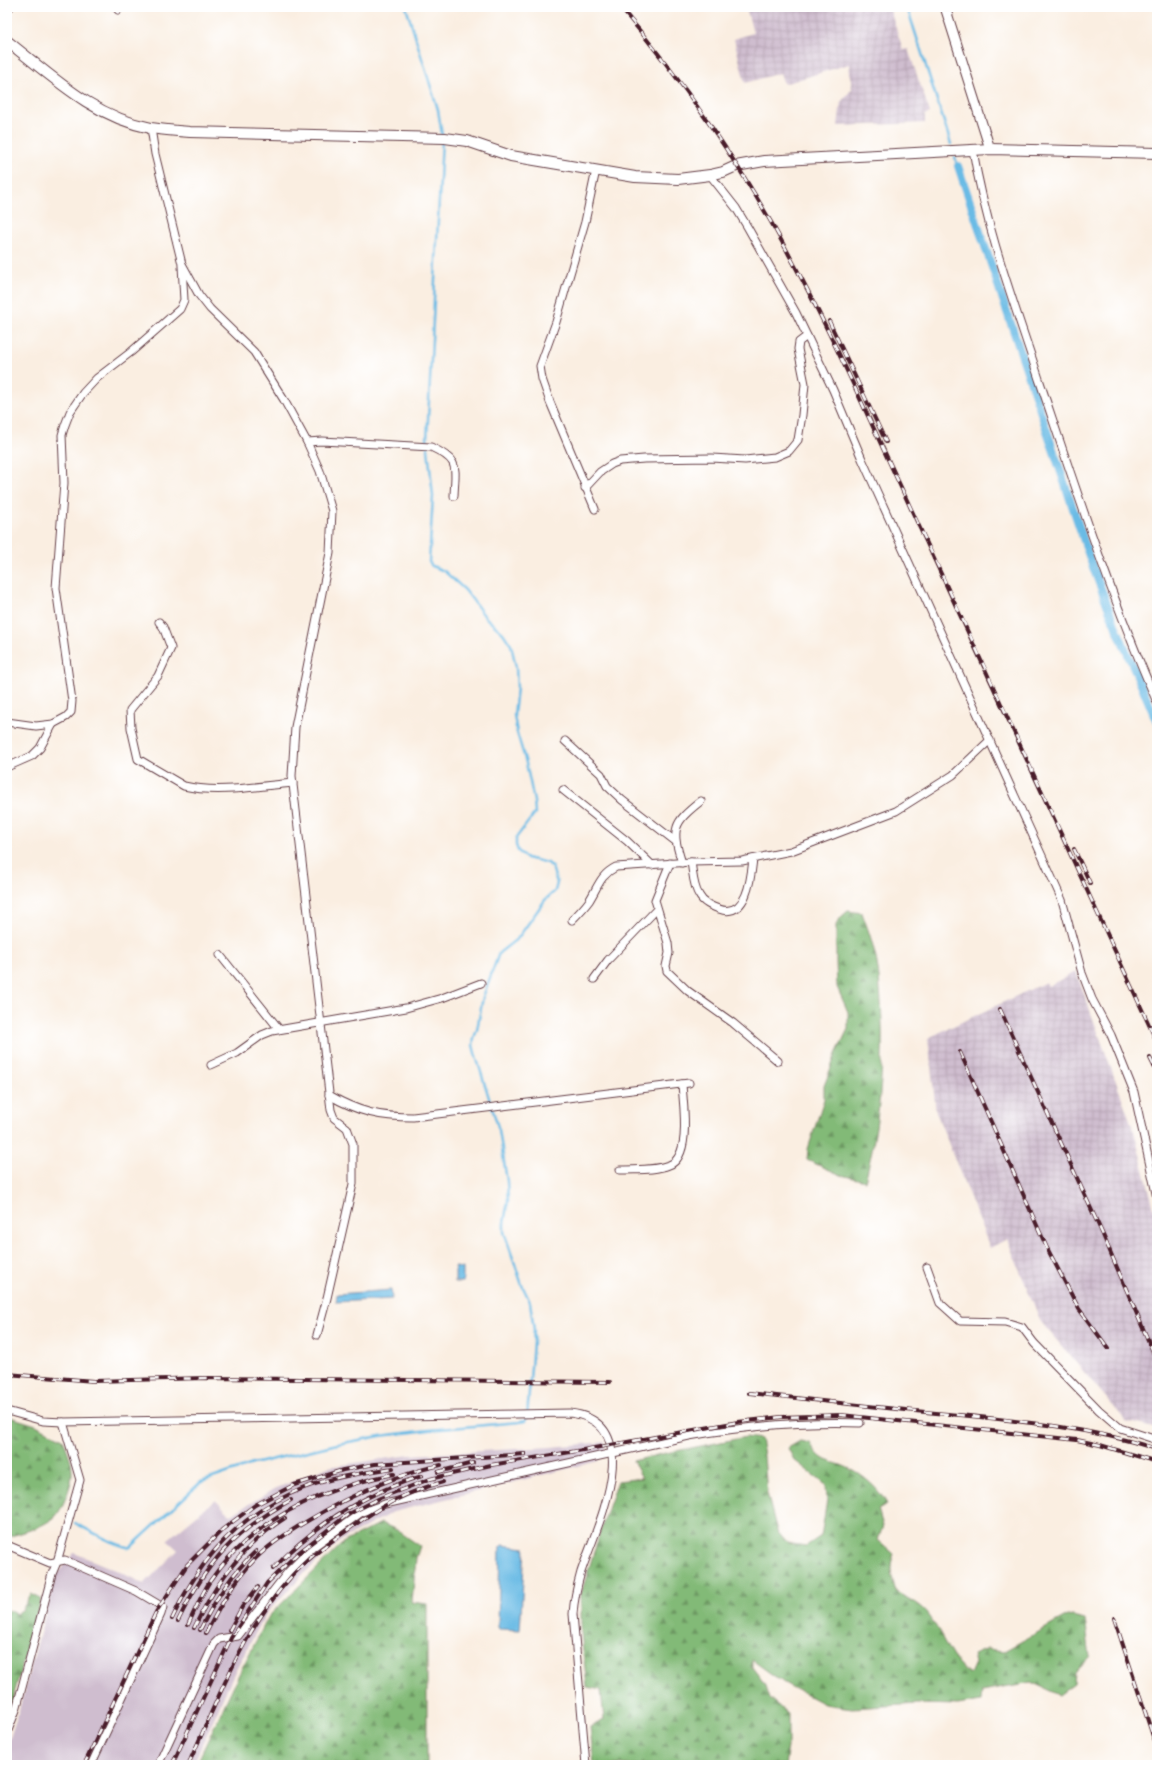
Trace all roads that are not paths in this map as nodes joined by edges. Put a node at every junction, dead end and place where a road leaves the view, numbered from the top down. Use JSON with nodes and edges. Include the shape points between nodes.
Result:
{"nodes":[{"id":1,"x":10,"y":7,"type":"edge"},
{"id":2,"x":945,"y":7,"type":"edge"},
{"id":3,"x":7,"y":9,"type":"edge"},
{"id":4,"x":7,"y":41,"type":"edge"},
{"id":5,"x":151,"y":128,"type":"junction"},
{"id":6,"x":973,"y":150,"type":"junction"},
{"id":7,"x":990,"y":150,"type":"junction"},
{"id":8,"x":1157,"y":154,"type":"edge"},
{"id":9,"x":596,"y":170,"type":"junction"},
{"id":10,"x":710,"y":175,"type":"junction"},
{"id":11,"x":182,"y":264,"type":"junction"},
{"id":12,"x":806,"y":336,"type":"junction"},
{"id":13,"x":307,"y":442,"type":"junction"},
{"id":14,"x":585,"y":488,"type":"junction"},
{"id":15,"x":454,"y":496,"type":"dead end"},
{"id":16,"x":595,"y":509,"type":"dead end"},
{"id":17,"x":158,"y":622,"type":"dead end"},
{"id":18,"x":1157,"y":702,"type":"edge"},
{"id":19,"x":7,"y":722,"type":"edge"},
{"id":20,"x":53,"y":724,"type":"junction"},
{"id":21,"x":990,"y":740,"type":"junction"},
{"id":22,"x":565,"y":741,"type":"dead end"},
{"id":23,"x":7,"y":767,"type":"edge"},
{"id":24,"x":293,"y":783,"type":"junction"},
{"id":25,"x":563,"y":790,"type":"dead end"},
{"id":26,"x":701,"y":801,"type":"dead end"},
{"id":27,"x":675,"y":841,"type":"junction"},
{"id":28,"x":753,"y":860,"type":"junction"},
{"id":29,"x":691,"y":862,"type":"junction"},
{"id":30,"x":670,"y":863,"type":"junction"},
{"id":31,"x":682,"y":863,"type":"junction"},
{"id":32,"x":652,"y":865,"type":"junction"},
{"id":33,"x":657,"y":909,"type":"junction"},
{"id":34,"x":572,"y":920,"type":"dead end"},
{"id":35,"x":220,"y":955,"type":"dead end"},
{"id":36,"x":594,"y":979,"type":"dead end"},
{"id":37,"x":481,"y":983,"type":"dead end"},
{"id":38,"x":321,"y":1023,"type":"junction"},
{"id":39,"x":279,"y":1029,"type":"junction"},
{"id":40,"x":778,"y":1061,"type":"dead end"},
{"id":41,"x":211,"y":1065,"type":"dead end"},
{"id":42,"x":329,"y":1095,"type":"junction"},
{"id":43,"x":620,"y":1170,"type":"dead end"},
{"id":44,"x":1157,"y":1198,"type":"edge"},
{"id":45,"x":927,"y":1267,"type":"dead end"},
{"id":46,"x":317,"y":1335,"type":"dead end"},
{"id":47,"x":7,"y":1411,"type":"edge"},
{"id":48,"x":63,"y":1422,"type":"junction"},
{"id":49,"x":860,"y":1423,"type":"dead end"},
{"id":50,"x":1157,"y":1440,"type":"edge"},
{"id":51,"x":612,"y":1454,"type":"junction"},
{"id":52,"x":7,"y":1545,"type":"edge"},
{"id":53,"x":57,"y":1562,"type":"junction"},
{"id":54,"x":7,"y":1733,"type":"edge"},
{"id":55,"x":91,"y":1765,"type":"edge"},
{"id":56,"x":158,"y":1765,"type":"edge"},
{"id":57,"x":586,"y":1765,"type":"edge"}],
"edges":[{"from":1,"to":3,"type":"street"},
{"from":2,"to":7,"type":"street"},
{"from":4,"to":5,"type":"main road","via":[[81,100],[105,113]]},
{"from":5,"to":9,"type":"main road","via":[[190,132],[442,137],[467,141],[511,156]]},
{"from":5,"to":11,"type":"street"},
{"from":6,"to":7,"type":"main road"},
{"from":6,"to":10,"type":"main road","via":[[764,161],[736,166]]},
{"from":6,"to":18,"type":"street","via":[[986,214],[1048,406],[1101,559]]},
{"from":7,"to":8,"type":"main road"},
{"from":9,"to":10,"type":"main road","via":[[635,177],[678,179]]},
{"from":9,"to":14,"type":"street","via":[[585,222],[556,322],[540,366],[550,402]]},
{"from":10,"to":12,"type":"street","via":[[748,228],[796,313]]},
{"from":11,"to":13,"type":"street","via":[[210,309],[254,352]]},
{"from":11,"to":20,"type":"street","via":[[184,300],[180,310],[82,393],[70,412],[62,435],[64,483],[56,588],[72,712]]},
{"from":12,"to":14,"type":"street","via":[[799,342],[798,349],[804,384],[800,427],[798,440],[789,451],[775,457],[745,460],[656,458],[620,461],[600,472]]},
{"from":12,"to":21,"type":"street","via":[[833,390]]},
{"from":13,"to":15,"type":"street","via":[[427,447],[441,452],[455,464]]},
{"from":13,"to":24,"type":"street","via":[[320,471],[332,511],[330,553],[295,727]]},
{"from":14,"to":16,"type":"street"},
{"from":17,"to":24,"type":"street","via":[[171,648],[158,676],[130,710],[138,759],[184,786],[192,788],[219,789]]},
{"from":19,"to":20,"type":"street","via":[[36,726]]},
{"from":20,"to":23,"type":"street","via":[[40,748],[32,756]]},
{"from":21,"to":28,"type":"street","via":[[953,775],[896,811],[792,851]]},
{"from":21,"to":44,"type":"street","via":[[1062,900],[1082,973],[1134,1092]]},
{"from":22,"to":27,"type":"street","via":[[601,774],[607,786],[622,800]]},
{"from":24,"to":38,"type":"street"},
{"from":25,"to":32,"type":"street","via":[[627,841]]},
{"from":26,"to":27,"type":"street","via":[[679,822],[675,830]]},
{"from":27,"to":31,"type":"street"},
{"from":28,"to":29,"type":"street"},
{"from":28,"to":29,"type":"street","via":[[751,878],[742,902],[734,910],[726,911],[704,902],[699,896]]},
{"from":29,"to":31,"type":"street"},
{"from":30,"to":31,"type":"street"},
{"from":30,"to":32,"type":"street"},
{"from":30,"to":33,"type":"street","via":[[655,900]]},
{"from":32,"to":34,"type":"street","via":[[616,868],[609,871],[600,879],[589,901]]},
{"from":33,"to":36,"type":"street","via":[[608,960]]},
{"from":33,"to":40,"type":"street","via":[[668,943],[667,971],[688,991],[733,1022]]},
{"from":35,"to":39,"type":"street"},
{"from":37,"to":38,"type":"street","via":[[406,1008]]},
{"from":38,"to":39,"type":"street"},
{"from":38,"to":42,"type":"street"},
{"from":39,"to":41,"type":"street","via":[[262,1035],[237,1053]]},
{"from":42,"to":43,"type":"street","via":[[346,1105],[388,1117],[413,1117],[686,1084],[684,1137],[678,1158],[670,1165],[657,1168]]},
{"from":42,"to":46,"type":"street","via":[[334,1118],[346,1128],[353,1144],[353,1184]]},
{"from":45,"to":50,"type":"street","via":[[940,1303],[960,1321],[1005,1322],[1022,1327],[1099,1410],[1120,1428]]},
{"from":47,"to":48,"type":"street","via":[[33,1419]]},
{"from":48,"to":51,"type":"street","via":[[570,1413],[597,1423],[604,1431]]},
{"from":48,"to":53,"type":"street","via":[[80,1480]]},
{"from":49,"to":51,"type":"street","via":[[812,1422],[739,1427]]},
{"from":51,"to":56,"type":"street","via":[[377,1506],[344,1523],[312,1548],[288,1572],[238,1636],[219,1639],[214,1644]]},
{"from":51,"to":57,"type":"street","via":[[607,1502],[574,1600],[573,1614]]},
{"from":52,"to":53,"type":"street","via":[[50,1563]]},
{"from":53,"to":54,"type":"street","via":[[16,1710]]},
{"from":53,"to":55,"type":"street","via":[[65,1560],[136,1591],[163,1607]]}]}
